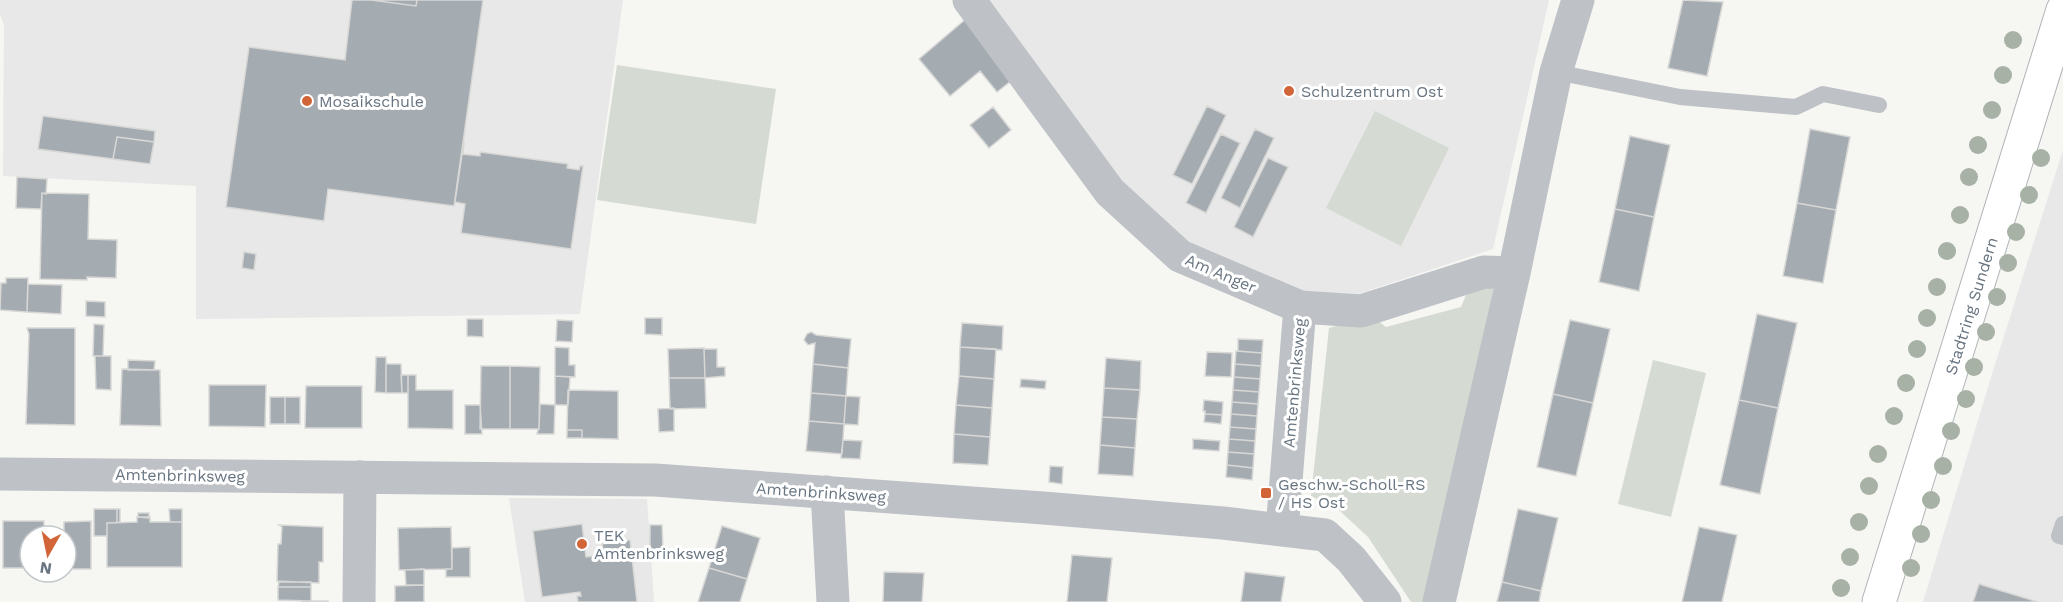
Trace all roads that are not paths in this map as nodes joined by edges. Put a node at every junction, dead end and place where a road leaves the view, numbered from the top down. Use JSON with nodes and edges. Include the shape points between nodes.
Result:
{"nodes":[{"id":1,"x":969,"y":0,"type":"edge"},
{"id":2,"x":1578,"y":0,"type":"edge"},
{"id":3,"x":2063,"y":10,"type":"edge"},
{"id":4,"x":1556,"y":72,"type":"junction"},
{"id":5,"x":1879,"y":105,"type":"dead end"},
{"id":6,"x":1514,"y":273,"type":"junction"},
{"id":7,"x":1300,"y":307,"type":"junction"},
{"id":8,"x":0,"y":474,"type":"edge"},
{"id":9,"x":360,"y":477,"type":"junction"},
{"id":10,"x":827,"y":492,"type":"junction"},
{"id":11,"x":2063,"y":524,"type":"edge"},
{"id":12,"x":1282,"y":530,"type":"junction"},
{"id":13,"x":2063,"y":537,"type":"edge"},
{"id":14,"x":359,"y":602,"type":"edge"},
{"id":15,"x":832,"y":602,"type":"edge"},
{"id":16,"x":1385,"y":602,"type":"edge"},
{"id":17,"x":1439,"y":602,"type":"edge"},
{"id":18,"x":1879,"y":602,"type":"edge"}],
"edges":[{"from":1,"to":7,"type":"street","name":"Am Anger","via":[[1110,192],[1180,256]]},
{"from":2,"to":4,"type":"street"},
{"from":3,"to":18,"type":"main road","name":"Stadtring Sundern"},
{"from":4,"to":5,"type":"lane","via":[[1680,97],[1796,107],[1823,94]]},
{"from":4,"to":6,"type":"street"},
{"from":6,"to":7,"type":"street","name":"Am Anger","via":[[1484,272],[1361,311]]},
{"from":6,"to":17,"type":"street"},
{"from":7,"to":12,"type":"street","name":"Amtenbrinksweg"},
{"from":8,"to":9,"type":"street","name":"Amtenbrinksweg"},
{"from":9,"to":10,"type":"street","name":"Amtenbrinksweg","via":[[655,480]]},
{"from":9,"to":14,"type":"street"},
{"from":10,"to":12,"type":"street","name":"Amtenbrinksweg"},
{"from":10,"to":15,"type":"street"},
{"from":11,"to":13,"type":"lane"},
{"from":12,"to":16,"type":"street","name":"Amtenbrinksweg","via":[[1325,535],[1351,559]]}]}
